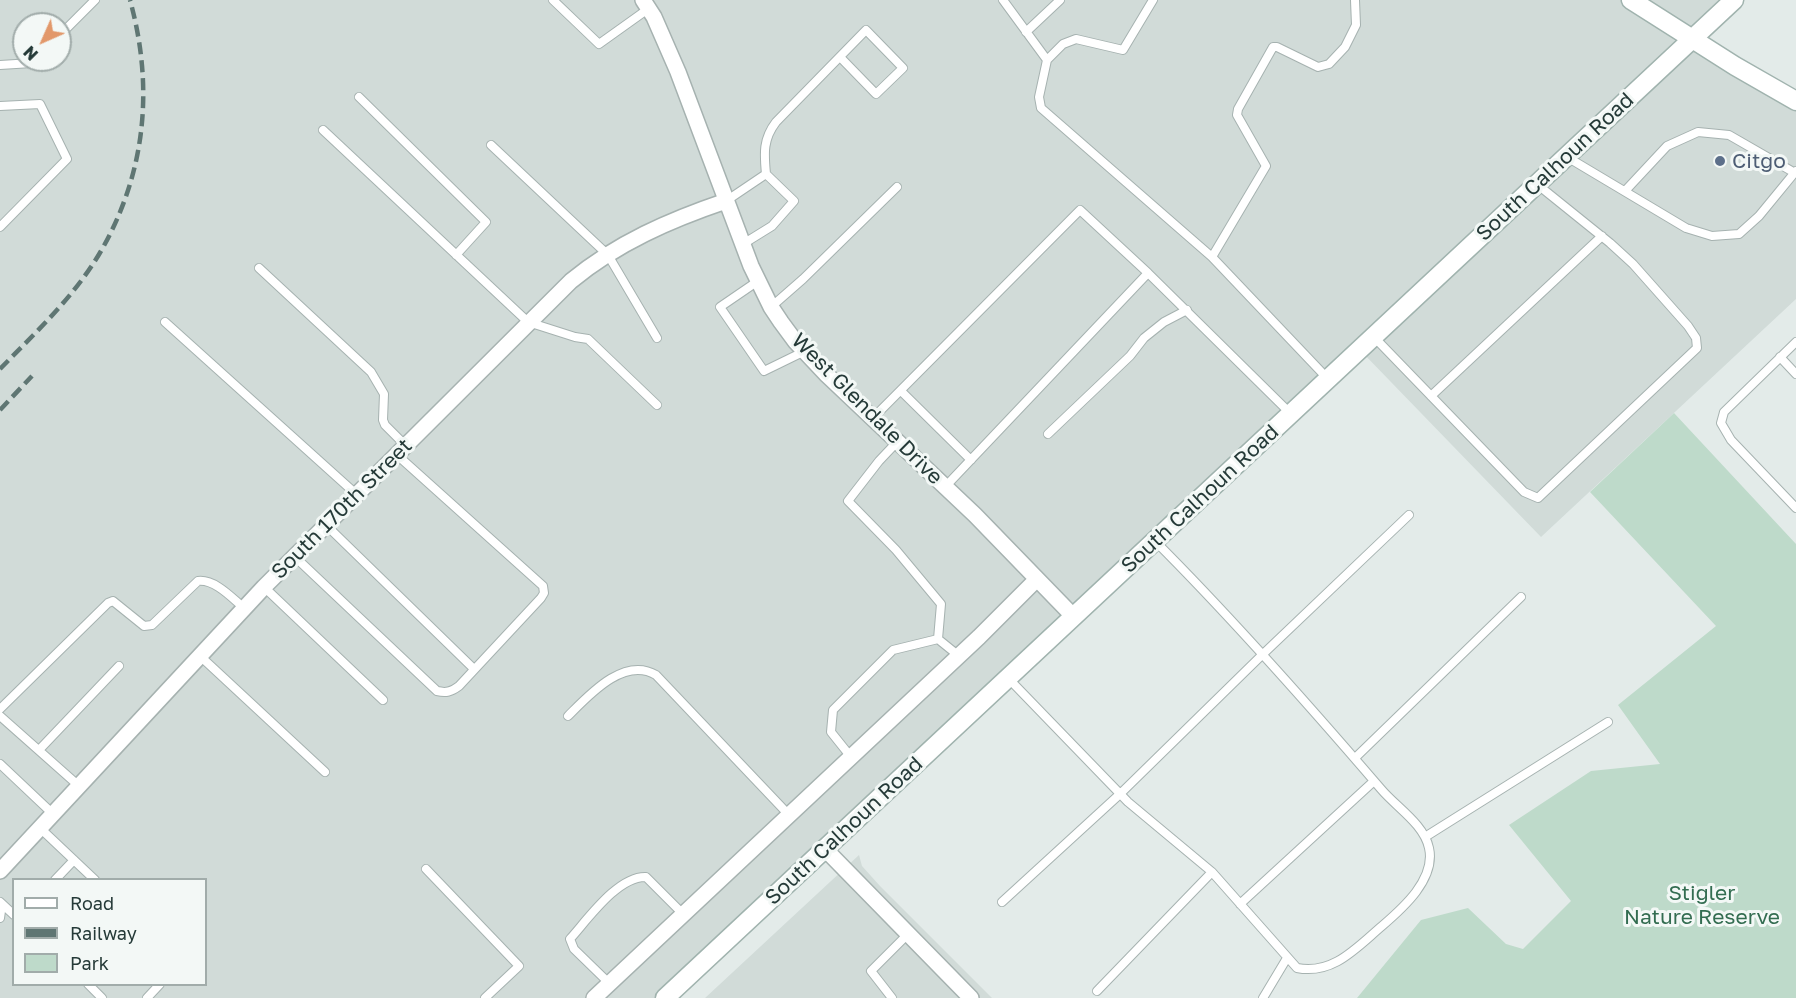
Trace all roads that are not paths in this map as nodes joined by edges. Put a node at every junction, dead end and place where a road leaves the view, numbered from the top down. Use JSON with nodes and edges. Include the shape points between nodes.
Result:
{"nodes":[{"id":1,"x":95,"y":0,"type":"edge"},
{"id":2,"x":553,"y":0,"type":"edge"},
{"id":3,"x":1003,"y":0,"type":"edge"},
{"id":4,"x":1060,"y":0,"type":"edge"},
{"id":5,"x":1153,"y":0,"type":"edge"},
{"id":6,"x":1355,"y":0,"type":"edge"},
{"id":7,"x":1631,"y":0,"type":"edge"},
{"id":8,"x":1734,"y":0,"type":"edge"},
{"id":9,"x":646,"y":4,"type":"edge"},
{"id":10,"x":72,"y":23,"type":"edge"},
{"id":11,"x":1026,"y":32,"type":"junction"},
{"id":12,"x":1693,"y":39,"type":"junction"},
{"id":13,"x":840,"y":57,"type":"junction"},
{"id":14,"x":1047,"y":60,"type":"junction"},
{"id":15,"x":359,"y":97,"type":"dead end"},
{"id":16,"x":1796,"y":101,"type":"edge"},
{"id":17,"x":0,"y":106,"type":"edge"},
{"id":18,"x":323,"y":130,"type":"dead end"},
{"id":19,"x":491,"y":145,"type":"dead end"},
{"id":20,"x":1566,"y":156,"type":"junction"},
{"id":21,"x":1795,"y":172,"type":"edge"},
{"id":22,"x":766,"y":174,"type":"junction"},
{"id":23,"x":1536,"y":184,"type":"junction"},
{"id":24,"x":897,"y":187,"type":"dead end"},
{"id":25,"x":1625,"y":191,"type":"junction"},
{"id":26,"x":726,"y":201,"type":"junction"},
{"id":27,"x":0,"y":227,"type":"edge"},
{"id":28,"x":1602,"y":236,"type":"junction"},
{"id":29,"x":743,"y":244,"type":"junction"},
{"id":30,"x":456,"y":255,"type":"junction"},
{"id":31,"x":608,"y":255,"type":"junction"},
{"id":32,"x":1212,"y":257,"type":"junction"},
{"id":33,"x":259,"y":268,"type":"dead end"},
{"id":34,"x":1148,"y":273,"type":"junction"},
{"id":35,"x":758,"y":281,"type":"junction"},
{"id":36,"x":771,"y":306,"type":"junction"},
{"id":37,"x":1187,"y":310,"type":"junction"},
{"id":38,"x":165,"y":322,"type":"dead end"},
{"id":39,"x":528,"y":322,"type":"junction"},
{"id":40,"x":1374,"y":336,"type":"junction"},
{"id":41,"x":657,"y":338,"type":"dead end"},
{"id":42,"x":1796,"y":342,"type":"edge"},
{"id":43,"x":805,"y":351,"type":"junction"},
{"id":44,"x":1780,"y":357,"type":"junction"},
{"id":45,"x":1796,"y":374,"type":"edge"},
{"id":46,"x":1329,"y":379,"type":"junction"},
{"id":47,"x":901,"y":391,"type":"junction"},
{"id":48,"x":1431,"y":396,"type":"junction"},
{"id":49,"x":657,"y":405,"type":"dead end"},
{"id":50,"x":1291,"y":414,"type":"junction"},
{"id":51,"x":873,"y":418,"type":"junction"},
{"id":52,"x":1048,"y":434,"type":"dead end"},
{"id":53,"x":897,"y":442,"type":"junction"},
{"id":54,"x":401,"y":450,"type":"junction"},
{"id":55,"x":971,"y":460,"type":"junction"},
{"id":56,"x":945,"y":487,"type":"junction"},
{"id":57,"x":356,"y":494,"type":"junction"},
{"id":58,"x":1796,"y":508,"type":"edge"},
{"id":59,"x":1409,"y":515,"type":"dead end"},
{"id":60,"x":326,"y":525,"type":"junction"},
{"id":61,"x":1155,"y":541,"type":"junction"},
{"id":62,"x":294,"y":556,"type":"junction"},
{"id":63,"x":1036,"y":580,"type":"junction"},
{"id":64,"x":264,"y":587,"type":"junction"},
{"id":65,"x":1521,"y":597,"type":"dead end"},
{"id":66,"x":244,"y":608,"type":"junction"},
{"id":67,"x":1074,"y":616,"type":"junction"},
{"id":68,"x":938,"y":639,"type":"junction"},
{"id":69,"x":199,"y":655,"type":"junction"},
{"id":70,"x":1262,"y":655,"type":"junction"},
{"id":71,"x":959,"y":656,"type":"junction"},
{"id":72,"x":119,"y":666,"type":"dead end"},
{"id":73,"x":474,"y":669,"type":"junction"},
{"id":74,"x":1008,"y":678,"type":"junction"},
{"id":75,"x":383,"y":700,"type":"dead end"},
{"id":76,"x":0,"y":709,"type":"edge"},
{"id":77,"x":0,"y":716,"type":"edge"},
{"id":78,"x":568,"y":716,"type":"dead end"},
{"id":79,"x":1608,"y":722,"type":"dead end"},
{"id":80,"x":39,"y":750,"type":"junction"},
{"id":81,"x":851,"y":757,"type":"junction"},
{"id":82,"x":1355,"y":758,"type":"junction"},
{"id":83,"x":1,"y":766,"type":"edge"},
{"id":84,"x":325,"y":772,"type":"dead end"},
{"id":85,"x":1374,"y":781,"type":"junction"},
{"id":86,"x":79,"y":786,"type":"junction"},
{"id":87,"x":1120,"y":794,"type":"junction"},
{"id":88,"x":53,"y":814,"type":"junction"},
{"id":89,"x":789,"y":815,"type":"junction"},
{"id":90,"x":40,"y":828,"type":"junction"},
{"id":91,"x":1425,"y":837,"type":"junction"},
{"id":92,"x":825,"y":849,"type":"junction"},
{"id":93,"x":74,"y":860,"type":"junction"},
{"id":94,"x":426,"y":869,"type":"dead end"},
{"id":95,"x":0,"y":871,"type":"edge"},
{"id":96,"x":1212,"y":873,"type":"junction"},
{"id":97,"x":56,"y":878,"type":"edge"},
{"id":98,"x":94,"y":878,"type":"edge"},
{"id":99,"x":1002,"y":902,"type":"dead end"},
{"id":100,"x":1,"y":903,"type":"edge"},
{"id":101,"x":1240,"y":904,"type":"junction"},
{"id":102,"x":684,"y":915,"type":"junction"},
{"id":103,"x":0,"y":918,"type":"edge"},
{"id":104,"x":908,"y":934,"type":"junction"},
{"id":105,"x":1287,"y":958,"type":"junction"},
{"id":106,"x":610,"y":984,"type":"junction"},
{"id":107,"x":158,"y":986,"type":"edge"},
{"id":108,"x":1097,"y":991,"type":"dead end"},
{"id":109,"x":147,"y":998,"type":"edge"},
{"id":110,"x":485,"y":998,"type":"edge"},
{"id":111,"x":594,"y":998,"type":"edge"},
{"id":112,"x":665,"y":998,"type":"edge"},
{"id":113,"x":892,"y":998,"type":"edge"},
{"id":114,"x":971,"y":998,"type":"edge"},
{"id":115,"x":1263,"y":998,"type":"edge"}],
"edges":[{"from":1,"to":10,"type":"lane"},
{"from":2,"to":9,"type":"lane","via":[[599,44]]},
{"from":3,"to":11,"type":"lane"},
{"from":4,"to":11,"type":"lane"},
{"from":5,"to":14,"type":"lane","via":[[1123,50],[1076,39],[1062,44]]},
{"from":6,"to":32,"type":"lane","via":[[1356,25],[1345,47],[1329,64],[1318,67],[1273,47],[1238,109],[1266,166]]},
{"from":7,"to":12,"type":"street"},
{"from":8,"to":12,"type":"street","name":"South Calhoun Road"},
{"from":9,"to":26,"type":"street","name":"West Glendale Drive","via":[[678,72]]},
{"from":11,"to":14,"type":"lane"},
{"from":12,"to":16,"type":"street"},
{"from":12,"to":20,"type":"street","name":"South Calhoun Road"},
{"from":13,"to":13,"type":"lane","via":[[866,30],[903,68],[876,94]]},
{"from":13,"to":22,"type":"lane","via":[[769,132],[764,148]]},
{"from":14,"to":32,"type":"lane","via":[[1039,97],[1041,108]]},
{"from":15,"to":30,"type":"lane","via":[[486,222]]},
{"from":17,"to":27,"type":"lane","via":[[40,104],[67,159]]},
{"from":18,"to":30,"type":"lane"},
{"from":19,"to":31,"type":"lane"},
{"from":20,"to":23,"type":"street","name":"South Calhoun Road"},
{"from":20,"to":25,"type":"lane"},
{"from":21,"to":25,"type":"lane","via":[[1729,135],[1698,132],[1667,146]]},
{"from":21,"to":25,"type":"lane","via":[[1739,234],[1712,236],[1686,228]]},
{"from":22,"to":26,"type":"lane"},
{"from":22,"to":29,"type":"lane","via":[[794,201],[772,226]]},
{"from":23,"to":28,"type":"lane"},
{"from":23,"to":40,"type":"street","name":"South Calhoun Road"},
{"from":24,"to":36,"type":"lane"},
{"from":26,"to":29,"type":"street","name":"West Glendale Drive"},
{"from":26,"to":31,"type":"street","name":"South 170th Street","via":[[638,236]]},
{"from":28,"to":48,"type":"lane"},
{"from":28,"to":48,"type":"lane","via":[[1633,264],[1688,326],[1697,348],[1538,498],[1524,492]]},
{"from":29,"to":35,"type":"street","name":"West Glendale Drive"},
{"from":30,"to":39,"type":"lane"},
{"from":31,"to":39,"type":"street","name":"South 170th Street","via":[[571,281]]},
{"from":31,"to":41,"type":"lane"},
{"from":32,"to":46,"type":"lane"},
{"from":33,"to":54,"type":"lane","via":[[371,372],[384,394],[383,420]]},
{"from":34,"to":37,"type":"lane"},
{"from":34,"to":47,"type":"lane","via":[[1080,210]]},
{"from":34,"to":55,"type":"lane"},
{"from":35,"to":36,"type":"street","name":"West Glendale Drive"},
{"from":35,"to":43,"type":"lane","via":[[720,307],[764,371]]},
{"from":36,"to":43,"type":"street","name":"West Glendale Drive"},
{"from":37,"to":50,"type":"lane"},
{"from":37,"to":52,"type":"lane","via":[[1144,338]]},
{"from":38,"to":57,"type":"lane"},
{"from":39,"to":49,"type":"lane","via":[[588,339]]},
{"from":39,"to":54,"type":"street","name":"South 170th Street"},
{"from":40,"to":46,"type":"street","name":"South Calhoun Road"},
{"from":40,"to":48,"type":"lane"},
{"from":42,"to":44,"type":"lane"},
{"from":43,"to":51,"type":"street","name":"West Glendale Drive"},
{"from":44,"to":45,"type":"lane"},
{"from":44,"to":58,"type":"lane","via":[[1725,412],[1720,423],[1731,440]]},
{"from":46,"to":50,"type":"street","name":"South Calhoun Road"},
{"from":47,"to":51,"type":"lane"},
{"from":47,"to":55,"type":"lane"},
{"from":50,"to":61,"type":"street","name":"South Calhoun Road"},
{"from":51,"to":53,"type":"street","name":"West Glendale Drive"},
{"from":53,"to":56,"type":"street","name":"West Glendale Drive"},
{"from":53,"to":68,"type":"lane","via":[[848,501],[941,604]]},
{"from":54,"to":57,"type":"street","name":"South 170th Street"},
{"from":54,"to":73,"type":"lane","via":[[543,586],[541,598]]},
{"from":55,"to":56,"type":"lane"},
{"from":56,"to":63,"type":"street","name":"West Glendale Drive"},
{"from":57,"to":60,"type":"street","name":"South 170th Street"},
{"from":59,"to":70,"type":"lane"},
{"from":60,"to":62,"type":"street","name":"South 170th Street"},
{"from":60,"to":73,"type":"lane"},
{"from":61,"to":67,"type":"street","name":"South Calhoun Road"},
{"from":61,"to":70,"type":"lane"},
{"from":62,"to":64,"type":"street","name":"South 170th Street"},
{"from":62,"to":73,"type":"lane","via":[[437,691],[453,691]]},
{"from":63,"to":67,"type":"street","name":"West Glendale Drive"},
{"from":63,"to":71,"type":"street"},
{"from":64,"to":66,"type":"street","name":"South 170th Street"},
{"from":64,"to":75,"type":"lane"},
{"from":65,"to":82,"type":"lane"},
{"from":66,"to":69,"type":"street","name":"South 170th Street"},
{"from":66,"to":76,"type":"lane","via":[[201,580],[148,626],[113,602],[108,603]]},
{"from":67,"to":74,"type":"street","name":"South Calhoun Road"},
{"from":68,"to":71,"type":"lane"},
{"from":68,"to":81,"type":"lane","via":[[893,650],[833,710],[831,732]]},
{"from":69,"to":84,"type":"lane"},
{"from":69,"to":86,"type":"street","name":"South 170th Street"},
{"from":70,"to":82,"type":"lane"},
{"from":70,"to":87,"type":"lane"},
{"from":71,"to":81,"type":"street"},
{"from":72,"to":80,"type":"lane"},
{"from":74,"to":87,"type":"lane"},
{"from":74,"to":92,"type":"street","name":"South Calhoun Road"},
{"from":77,"to":80,"type":"lane"},
{"from":78,"to":89,"type":"lane","via":[[594,690],[619,675],[646,669]]},
{"from":79,"to":91,"type":"lane"},
{"from":80,"to":86,"type":"lane"},
{"from":81,"to":89,"type":"street"},
{"from":82,"to":85,"type":"lane"},
{"from":83,"to":88,"type":"lane"},
{"from":85,"to":91,"type":"lane"},
{"from":85,"to":101,"type":"lane"},
{"from":86,"to":88,"type":"street","name":"South 170th Street"},
{"from":87,"to":96,"type":"lane"},
{"from":87,"to":99,"type":"lane"},
{"from":88,"to":90,"type":"street","name":"South 170th Street"},
{"from":89,"to":102,"type":"street"},
{"from":90,"to":93,"type":"lane"},
{"from":90,"to":95,"type":"street","name":"South 170th Street"},
{"from":91,"to":105,"type":"lane","via":[[1430,860],[1426,875],[1390,919],[1338,962],[1318,970],[1296,968]]},
{"from":92,"to":104,"type":"street"},
{"from":92,"to":112,"type":"street","name":"South Calhoun Road"},
{"from":93,"to":97,"type":"lane"},
{"from":93,"to":98,"type":"lane"},
{"from":94,"to":110,"type":"lane","via":[[519,966]]},
{"from":96,"to":101,"type":"lane"},
{"from":96,"to":108,"type":"lane"},
{"from":100,"to":103,"type":"lane"},
{"from":101,"to":105,"type":"lane"},
{"from":102,"to":106,"type":"street"},
{"from":102,"to":106,"type":"lane","via":[[646,877],[637,877],[614,892],[570,939],[574,949]]},
{"from":104,"to":113,"type":"lane","via":[[871,971]]},
{"from":104,"to":114,"type":"street"},
{"from":105,"to":115,"type":"lane"},
{"from":106,"to":111,"type":"street"},
{"from":107,"to":109,"type":"lane"}]}
